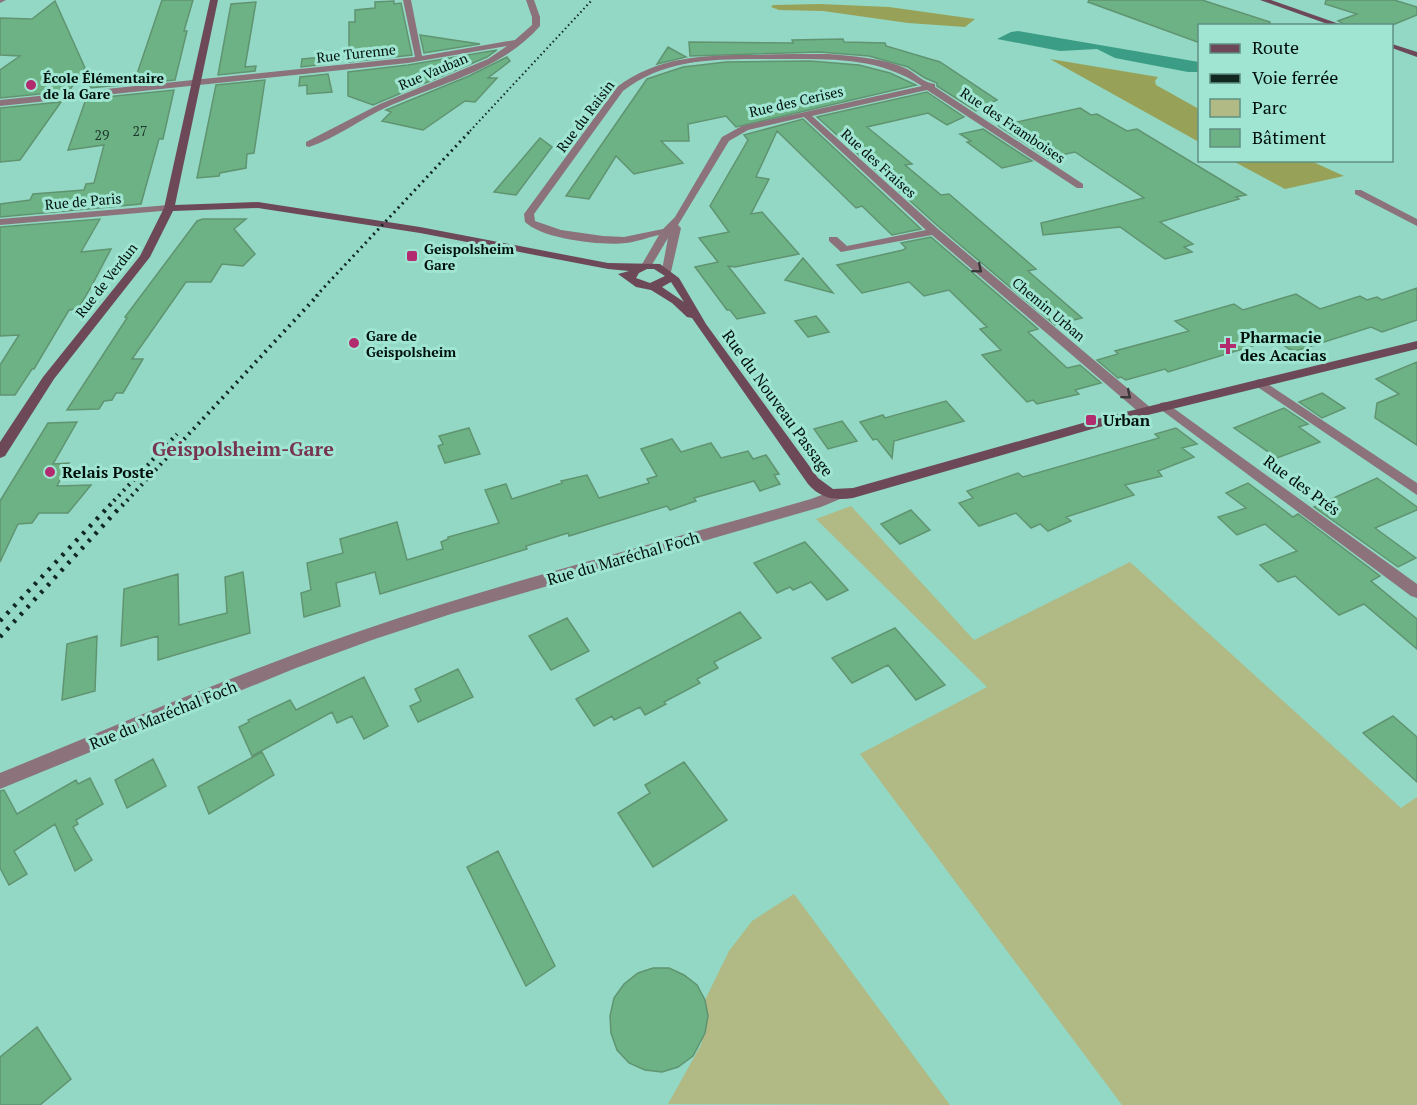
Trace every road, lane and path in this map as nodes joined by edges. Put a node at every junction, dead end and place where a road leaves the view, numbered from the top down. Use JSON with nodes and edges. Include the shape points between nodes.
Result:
{"nodes":[{"id":1,"x":214,"y":0,"type":"edge"},
{"id":2,"x":407,"y":0,"type":"edge"},
{"id":3,"x":530,"y":0,"type":"edge"},
{"id":4,"x":1252,"y":0,"type":"edge"},
{"id":5,"x":1264,"y":0,"type":"edge"},
{"id":6,"x":1323,"y":24,"type":"edge"},
{"id":7,"x":1336,"y":24,"type":"edge"},
{"id":8,"x":518,"y":42,"type":"junction"},
{"id":9,"x":1393,"y":44,"type":"edge"},
{"id":10,"x":1417,"y":52,"type":"edge"},
{"id":11,"x":419,"y":59,"type":"junction"},
{"id":12,"x":195,"y":83,"type":"junction"},
{"id":13,"x":932,"y":86,"type":"junction"},
{"id":14,"x":0,"y":104,"type":"edge"},
{"id":15,"x":806,"y":115,"type":"junction"},
{"id":16,"x":309,"y":144,"type":"dead end"},
{"id":17,"x":1080,"y":186,"type":"dead end"},
{"id":18,"x":1358,"y":192,"type":"dead end"},
{"id":19,"x":169,"y":207,"type":"junction"},
{"id":20,"x":679,"y":219,"type":"junction"},
{"id":21,"x":0,"y":222,"type":"edge"},
{"id":22,"x":1417,"y":223,"type":"edge"},
{"id":23,"x":934,"y":231,"type":"junction"},
{"id":24,"x":666,"y":232,"type":"junction"},
{"id":25,"x":833,"y":239,"type":"dead end"},
{"id":26,"x":639,"y":271,"type":"junction"},
{"id":27,"x":668,"y":273,"type":"junction"},
{"id":28,"x":653,"y":286,"type":"junction"},
{"id":29,"x":700,"y":324,"type":"junction"},
{"id":30,"x":1417,"y":345,"type":"edge"},
{"id":31,"x":1260,"y":382,"type":"junction"},
{"id":32,"x":1165,"y":406,"type":"junction"},
{"id":33,"x":1146,"y":411,"type":"junction"},
{"id":34,"x":0,"y":453,"type":"edge"},
{"id":35,"x":1417,"y":490,"type":"edge"},
{"id":36,"x":835,"y":495,"type":"junction"},
{"id":37,"x":1417,"y":592,"type":"edge"},
{"id":38,"x":0,"y":781,"type":"edge"}],
"edges":[{"from":1,"to":12,"type":"main road","name":"Rue de Verdun"},
{"from":2,"to":11,"type":"street"},
{"from":3,"to":8,"type":"street","name":"Rue Vauban","via":[[536,26]]},
{"from":4,"to":6,"type":"main road"},
{"from":5,"to":7,"type":"main road"},
{"from":8,"to":11,"type":"street","name":"Rue Turenne"},
{"from":8,"to":16,"type":"street","name":"Rue Vauban","via":[[491,61],[383,106]]},
{"from":9,"to":10,"type":"main road"},
{"from":11,"to":12,"type":"street","name":"Rue Turenne"},
{"from":12,"to":14,"type":"street","name":"Rue Turenne"},
{"from":12,"to":19,"type":"main road","name":"Rue de Verdun"},
{"from":13,"to":15,"type":"street","name":"Rue des Cerises"},
{"from":13,"to":17,"type":"street","name":"Rue des Framboises"},
{"from":13,"to":24,"type":"street","name":"Rue du Raisin","via":[[903,70],[840,56],[711,57],[670,63],[637,75],[620,89],[532,209],[529,219],[546,230],[622,240]]},
{"from":15,"to":20,"type":"street","name":"Rue des Cerises","via":[[745,128],[725,138]]},
{"from":15,"to":23,"type":"street","name":"Rue des Fraises"},
{"from":18,"to":22,"type":"street"},
{"from":19,"to":21,"type":"street","name":"Rue de Paris"},
{"from":19,"to":26,"type":"main road","via":[[258,205],[420,230]]},
{"from":19,"to":34,"type":"main road","name":"Rue de Verdun","via":[[145,256],[49,377]]},
{"from":20,"to":24,"type":"street","name":"Rue des Cerises"},
{"from":20,"to":27,"type":"street","name":"Rue des Cerises","via":[[669,252]]},
{"from":23,"to":25,"type":"street","via":[[844,250]]},
{"from":23,"to":33,"type":"street","name":"Chemin Urban","one_way":true},
{"from":24,"to":26,"type":"street","name":"Rue des Cerises"},
{"from":26,"to":27,"type":"main road","via":[[657,266]]},
{"from":26,"to":28,"type":"main road","name":"Rue du Nouveau Passage","via":[[636,284]]},
{"from":27,"to":28,"type":"main road","via":[[664,283]]},
{"from":27,"to":29,"type":"main road","name":"Rue du Nouveau Passage","via":[[692,305]]},
{"from":28,"to":29,"type":"main road","name":"Rue du Nouveau Passage"},
{"from":29,"to":36,"type":"main road","name":"Rue du Nouveau Passage","via":[[813,481]]},
{"from":30,"to":31,"type":"main road","name":"Rue du Maréchal Foch"},
{"from":31,"to":32,"type":"main road","name":"Rue du Maréchal Foch"},
{"from":31,"to":35,"type":"street"},
{"from":32,"to":33,"type":"main road","name":"Rue du Maréchal Foch"},
{"from":32,"to":37,"type":"street","name":"Rue des Prés"},
{"from":33,"to":36,"type":"main road","name":"Rue du Maréchal Foch"},
{"from":36,"to":38,"type":"street","name":"Rue du Maréchal Foch","via":[[367,635]]}]}
